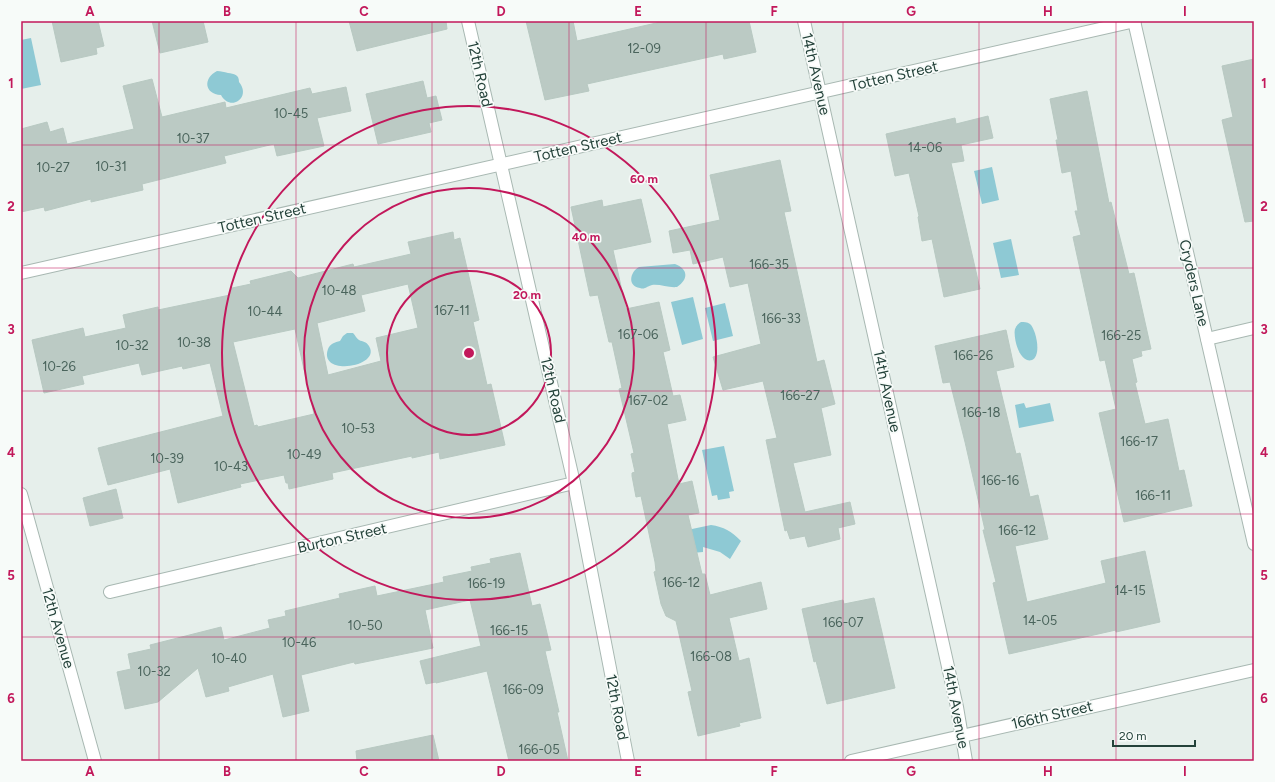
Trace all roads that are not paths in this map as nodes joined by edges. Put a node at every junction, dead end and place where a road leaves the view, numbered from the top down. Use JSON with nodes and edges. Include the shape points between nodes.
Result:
{"nodes":[{"id":1,"x":468,"y":21,"type":"edge"},
{"id":2,"x":804,"y":21,"type":"edge"},
{"id":3,"x":1135,"y":21,"type":"edge"},
{"id":4,"x":820,"y":92,"type":"junction"},
{"id":5,"x":501,"y":164,"type":"junction"},
{"id":6,"x":21,"y":273,"type":"edge"},
{"id":7,"x":1254,"y":328,"type":"edge"},
{"id":8,"x":1207,"y":339,"type":"junction"},
{"id":9,"x":574,"y":484,"type":"junction"},
{"id":10,"x":21,"y":494,"type":"edge"},
{"id":11,"x":1254,"y":544,"type":"edge"},
{"id":12,"x":110,"y":592,"type":"dead end"},
{"id":13,"x":1254,"y":670,"type":"edge"},
{"id":14,"x":963,"y":735,"type":"junction"},
{"id":15,"x":96,"y":761,"type":"edge"},
{"id":16,"x":628,"y":761,"type":"edge"},
{"id":17,"x":851,"y":761,"type":"edge"},
{"id":18,"x":966,"y":761,"type":"edge"}],
"edges":[{"from":1,"to":5,"type":"street","name":"12th Road"},
{"from":2,"to":4,"type":"street","name":"14th Avenue"},
{"from":3,"to":4,"type":"street","name":"Totten Street"},
{"from":3,"to":8,"type":"street","name":"Cryders Lane"},
{"from":4,"to":5,"type":"street","name":"Totten Street"},
{"from":4,"to":14,"type":"street","name":"14th Avenue"},
{"from":5,"to":6,"type":"street","name":"Totten Street"},
{"from":5,"to":9,"type":"street","name":"12th Road"},
{"from":7,"to":8,"type":"street"},
{"from":8,"to":11,"type":"street","name":"Cryders Lane"},
{"from":9,"to":12,"type":"street","name":"Burton Street"},
{"from":9,"to":16,"type":"street","name":"12th Road"},
{"from":10,"to":15,"type":"street","name":"12th Avenue"},
{"from":13,"to":14,"type":"street","name":"166th Street"},
{"from":14,"to":17,"type":"street","name":"166th Street"},
{"from":14,"to":18,"type":"street","name":"14th Avenue"}]}
